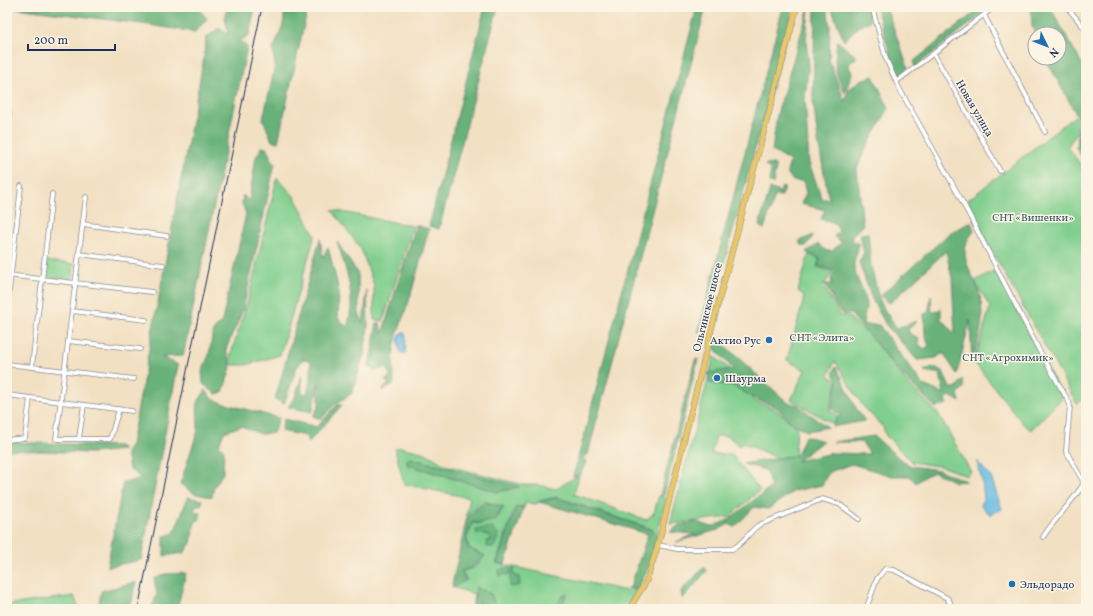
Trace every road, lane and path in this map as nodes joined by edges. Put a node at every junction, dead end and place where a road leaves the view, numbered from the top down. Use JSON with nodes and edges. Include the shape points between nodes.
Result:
{"nodes":[{"id":1,"x":797,"y":7,"type":"edge"},
{"id":2,"x":872,"y":7,"type":"edge"},
{"id":3,"x":994,"y":7,"type":"edge"},
{"id":4,"x":1067,"y":7,"type":"edge"},
{"id":5,"x":984,"y":15,"type":"junction"},
{"id":6,"x":1086,"y":30,"type":"edge"},
{"id":7,"x":934,"y":54,"type":"junction"},
{"id":8,"x":896,"y":82,"type":"junction"},
{"id":9,"x":7,"y":112,"type":"edge"},
{"id":10,"x":7,"y":127,"type":"edge"},
{"id":11,"x":1045,"y":132,"type":"dead end"},
{"id":12,"x":1000,"y":171,"type":"dead end"},
{"id":13,"x":21,"y":186,"type":"dead end"},
{"id":14,"x":52,"y":194,"type":"dead end"},
{"id":15,"x":86,"y":197,"type":"dead end"},
{"id":16,"x":83,"y":224,"type":"junction"},
{"id":17,"x":167,"y":236,"type":"dead end"},
{"id":18,"x":79,"y":254,"type":"junction"},
{"id":19,"x":163,"y":265,"type":"dead end"},
{"id":20,"x":9,"y":275,"type":"edge"},
{"id":21,"x":43,"y":280,"type":"junction"},
{"id":22,"x":75,"y":284,"type":"junction"},
{"id":23,"x":152,"y":292,"type":"dead end"},
{"id":24,"x":7,"y":309,"type":"edge"},
{"id":25,"x":72,"y":311,"type":"junction"},
{"id":26,"x":146,"y":320,"type":"dead end"},
{"id":27,"x":68,"y":341,"type":"junction"},
{"id":28,"x":140,"y":349,"type":"dead end"},
{"id":29,"x":7,"y":364,"type":"edge"},
{"id":30,"x":32,"y":366,"type":"junction"},
{"id":31,"x":64,"y":370,"type":"junction"},
{"id":32,"x":134,"y":379,"type":"dead end"},
{"id":33,"x":7,"y":395,"type":"edge"},
{"id":34,"x":30,"y":398,"type":"junction"},
{"id":35,"x":61,"y":402,"type":"junction"},
{"id":36,"x":84,"y":405,"type":"junction"},
{"id":37,"x":119,"y":409,"type":"junction"},
{"id":38,"x":132,"y":411,"type":"dead end"},
{"id":39,"x":79,"y":438,"type":"junction"},
{"id":40,"x":7,"y":440,"type":"edge"},
{"id":41,"x":859,"y":519,"type":"dead end"},
{"id":42,"x":1043,"y":537,"type":"dead end"},
{"id":43,"x":658,"y":545,"type":"junction"},
{"id":44,"x":629,"y":609,"type":"edge"},
{"id":45,"x":866,"y":609,"type":"edge"},
{"id":46,"x":947,"y":609,"type":"edge"}],
"edges":[{"from":1,"to":43,"type":"main road","name":"Ольгинское шоссе","via":[[714,319]]},
{"from":2,"to":8,"type":"street","via":[[886,59]]},
{"from":3,"to":5,"type":"street"},
{"from":4,"to":6,"type":"street"},
{"from":5,"to":7,"type":"street"},
{"from":5,"to":11,"type":"street"},
{"from":7,"to":8,"type":"street"},
{"from":7,"to":12,"type":"street","name":"Новая улица"},
{"from":8,"to":42,"type":"street","via":[[1069,402],[1066,452],[1084,484],[1055,518]]},
{"from":9,"to":10,"type":"street"},
{"from":13,"to":20,"type":"street"},
{"from":14,"to":21,"type":"street"},
{"from":15,"to":16,"type":"street"},
{"from":16,"to":17,"type":"street"},
{"from":16,"to":18,"type":"street"},
{"from":18,"to":19,"type":"street"},
{"from":18,"to":22,"type":"street"},
{"from":20,"to":21,"type":"street"},
{"from":20,"to":24,"type":"street"},
{"from":21,"to":22,"type":"street"},
{"from":21,"to":30,"type":"street"},
{"from":22,"to":23,"type":"street"},
{"from":22,"to":25,"type":"street"},
{"from":25,"to":26,"type":"street"},
{"from":25,"to":27,"type":"street"},
{"from":27,"to":28,"type":"street"},
{"from":27,"to":31,"type":"street"},
{"from":29,"to":30,"type":"street"},
{"from":30,"to":31,"type":"street"},
{"from":31,"to":32,"type":"street"},
{"from":31,"to":35,"type":"street"},
{"from":33,"to":34,"type":"street"},
{"from":34,"to":35,"type":"street"},
{"from":34,"to":40,"type":"street","via":[[25,438]]},
{"from":35,"to":36,"type":"street"},
{"from":35,"to":39,"type":"street","via":[[56,439]]},
{"from":36,"to":37,"type":"street"},
{"from":36,"to":39,"type":"street"},
{"from":37,"to":38,"type":"street"},
{"from":37,"to":39,"type":"street","via":[[110,439]]},
{"from":41,"to":43,"type":"street","via":[[839,504],[822,499],[755,528],[740,545],[732,549],[677,549]]},
{"from":43,"to":44,"type":"main road","name":"Ольгинское шоссе","via":[[646,582]]},
{"from":45,"to":46,"type":"street","via":[[877,579],[885,569],[894,570],[947,598],[950,602]]}]}
